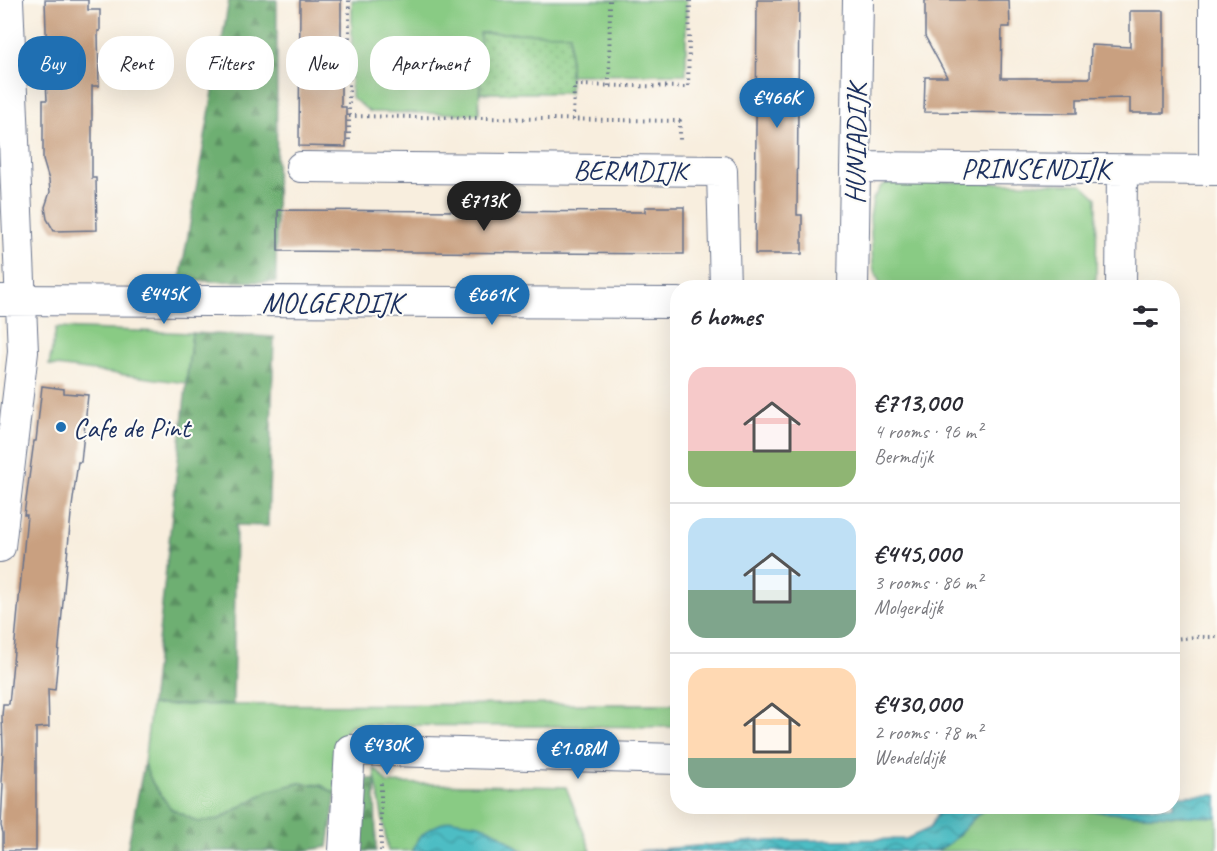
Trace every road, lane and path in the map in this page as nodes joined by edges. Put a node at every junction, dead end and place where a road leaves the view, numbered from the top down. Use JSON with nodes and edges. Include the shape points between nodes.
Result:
{"nodes":[{"id":1,"x":9,"y":0,"type":"edge"},
{"id":2,"x":349,"y":0,"type":"edge"},
{"id":3,"x":610,"y":0,"type":"edge"},
{"id":4,"x":690,"y":0,"type":"edge"},
{"id":5,"x":858,"y":0,"type":"edge"},
{"id":6,"x":1215,"y":0,"type":"edge"},
{"id":7,"x":609,"y":86,"type":"junction"},
{"id":8,"x":349,"y":117,"type":"junction"},
{"id":9,"x":573,"y":120,"type":"junction"},
{"id":10,"x":301,"y":167,"type":"dead end"},
{"id":11,"x":855,"y":167,"type":"junction"},
{"id":12,"x":349,"y":168,"type":"junction"},
{"id":13,"x":1122,"y":169,"type":"junction"},
{"id":14,"x":1216,"y":170,"type":"edge"},
{"id":15,"x":680,"y":171,"type":"junction"},
{"id":16,"x":725,"y":280,"type":"edge"},
{"id":17,"x":853,"y":280,"type":"edge"},
{"id":18,"x":1121,"y":280,"type":"edge"},
{"id":19,"x":7,"y":302,"type":"edge"},
{"id":20,"x":670,"y":303,"type":"edge"},
{"id":21,"x":0,"y":547,"type":"edge"},
{"id":22,"x":1217,"y":637,"type":"edge"},
{"id":23,"x":1180,"y":638,"type":"edge"},
{"id":24,"x":381,"y":752,"type":"junction"},
{"id":25,"x":670,"y":759,"type":"edge"},
{"id":26,"x":344,"y":851,"type":"edge"},
{"id":27,"x":381,"y":851,"type":"edge"}],
"edges":[{"from":1,"to":19,"type":"street"},
{"from":2,"to":8,"type":"path"},
{"from":3,"to":7,"type":"path"},
{"from":4,"to":7,"type":"path","via":[[688,87]]},
{"from":5,"to":11,"type":"street","name":"HUNIADIJK"},
{"from":6,"to":14,"type":"street","name":"PRINSENDIJK"},
{"from":7,"to":9,"type":"path","via":[[574,85]]},
{"from":8,"to":9,"type":"path"},
{"from":8,"to":12,"type":"path"},
{"from":9,"to":15,"type":"path","via":[[680,121]]},
{"from":10,"to":12,"type":"street","name":"BERMDIJK"},
{"from":11,"to":13,"type":"street","name":"PRINSENDIJK"},
{"from":11,"to":17,"type":"street","name":"HUNIADIJK"},
{"from":12,"to":15,"type":"street","name":"BERMDIJK"},
{"from":13,"to":14,"type":"street","name":"PRINSENDIJK"},
{"from":13,"to":18,"type":"street"},
{"from":15,"to":16,"type":"street","name":"BERMDIJK","via":[[722,171]]},
{"from":19,"to":20,"type":"street","name":"MOLGERDIJK"},
{"from":19,"to":21,"type":"street","via":[[23,352]]},
{"from":22,"to":23,"type":"path"},
{"from":24,"to":25,"type":"street"},
{"from":24,"to":26,"type":"street","via":[[350,750]]},
{"from":24,"to":27,"type":"path"}]}
